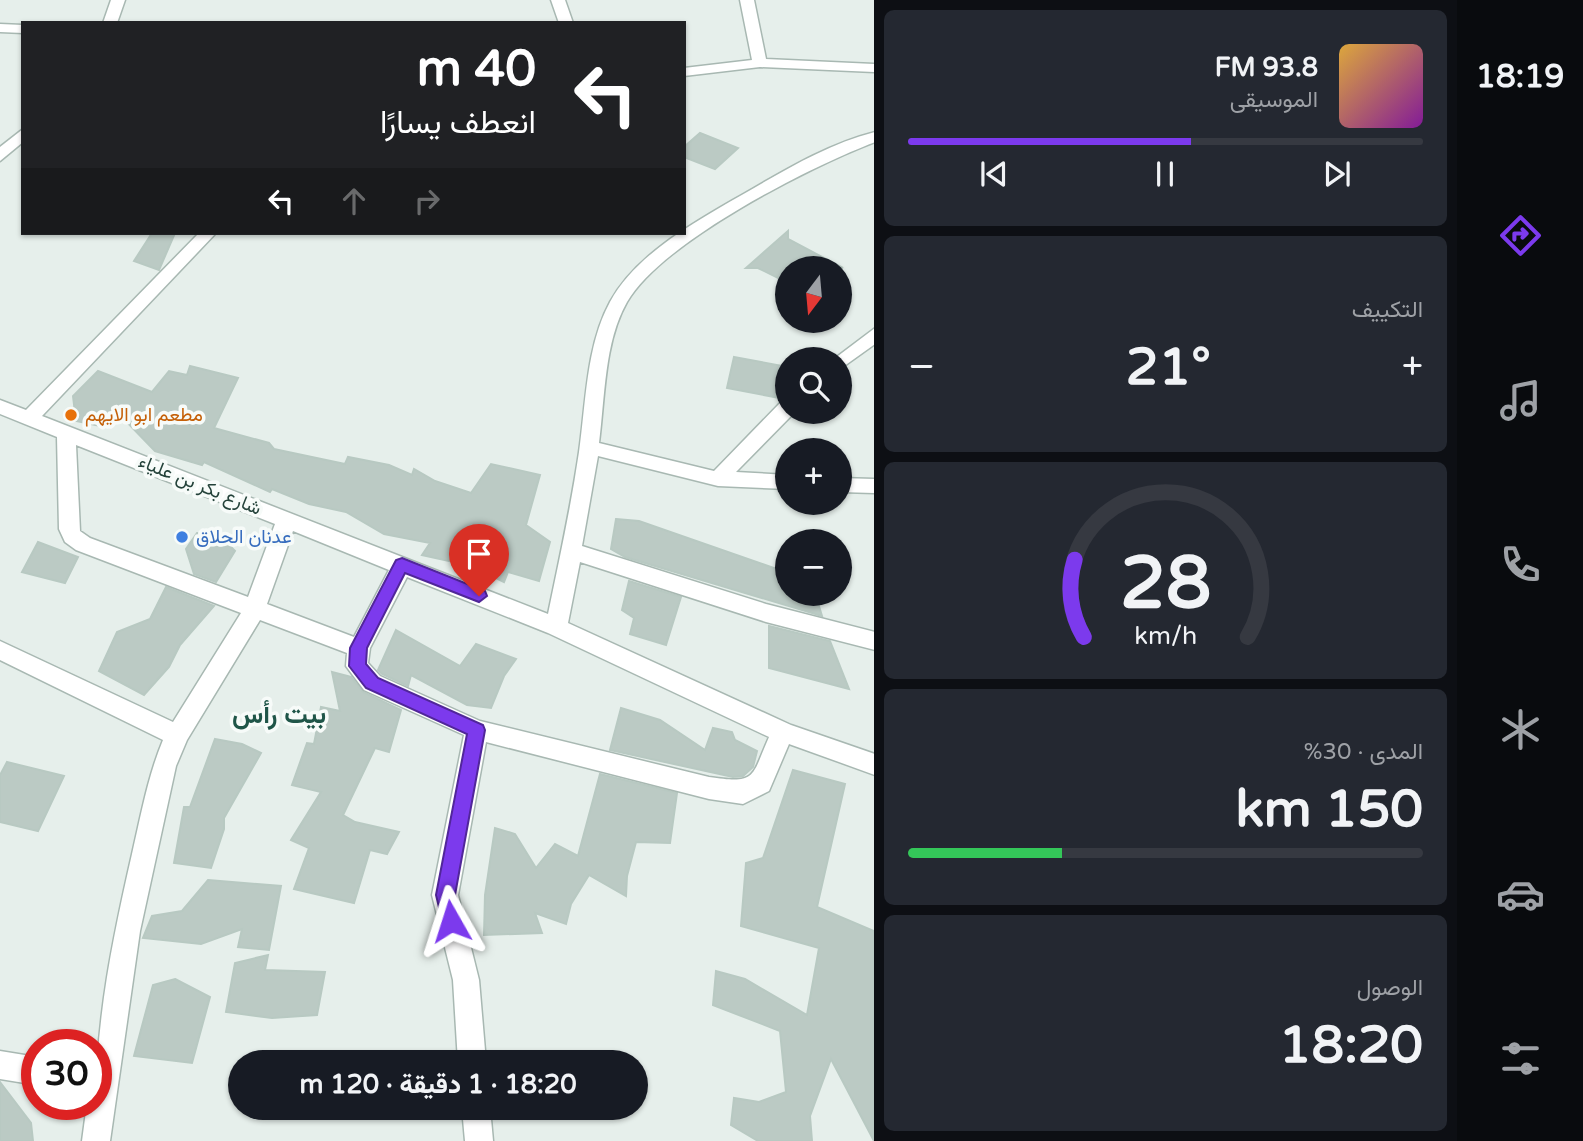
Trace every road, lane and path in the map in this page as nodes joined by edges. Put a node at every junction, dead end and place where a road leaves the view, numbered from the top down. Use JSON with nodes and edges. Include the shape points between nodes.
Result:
{"nodes":[{"id":1,"x":118,"y":0,"type":"edge"},
{"id":2,"x":558,"y":0,"type":"edge"},
{"id":3,"x":747,"y":0,"type":"edge"},
{"id":4,"x":111,"y":21,"type":"edge"},
{"id":5,"x":565,"y":21,"type":"edge"},
{"id":6,"x":0,"y":28,"type":"edge"},
{"id":7,"x":21,"y":29,"type":"edge"},
{"id":8,"x":760,"y":63,"type":"junction"},
{"id":9,"x":874,"y":68,"type":"edge"},
{"id":10,"x":686,"y":72,"type":"edge"},
{"id":11,"x":21,"y":135,"type":"edge"},
{"id":12,"x":874,"y":136,"type":"edge"},
{"id":13,"x":0,"y":156,"type":"edge"},
{"id":14,"x":206,"y":235,"type":"edge"},
{"id":15,"x":874,"y":334,"type":"edge"},
{"id":16,"x":852,"y":353,"type":"edge"},
{"id":17,"x":1,"y":409,"type":"edge"},
{"id":18,"x":30,"y":417,"type":"junction"},
{"id":19,"x":775,"y":420,"type":"edge"},
{"id":20,"x":65,"y":432,"type":"junction"},
{"id":21,"x":589,"y":447,"type":"junction"},
{"id":22,"x":718,"y":479,"type":"junction"},
{"id":23,"x":775,"y":481,"type":"edge"},
{"id":24,"x":852,"y":485,"type":"edge"},
{"id":25,"x":874,"y":486,"type":"edge"},
{"id":26,"x":287,"y":520,"type":"junction"},
{"id":27,"x":572,"y":551,"type":"junction"},
{"id":28,"x":402,"y":565,"type":"junction"},
{"id":29,"x":254,"y":610,"type":"junction"},
{"id":30,"x":556,"y":627,"type":"junction"},
{"id":31,"x":874,"y":641,"type":"edge"},
{"id":32,"x":359,"y":648,"type":"junction"},
{"id":33,"x":0,"y":650,"type":"edge"},
{"id":34,"x":477,"y":730,"type":"junction"},
{"id":35,"x":783,"y":732,"type":"junction"},
{"id":36,"x":177,"y":735,"type":"junction"},
{"id":37,"x":874,"y":765,"type":"edge"},
{"id":38,"x":109,"y":1029,"type":"edge"},
{"id":39,"x":471,"y":1050,"type":"edge"},
{"id":40,"x":0,"y":1065,"type":"edge"},
{"id":41,"x":21,"y":1068,"type":"edge"},
{"id":42,"x":97,"y":1120,"type":"edge"},
{"id":43,"x":477,"y":1120,"type":"edge"},
{"id":44,"x":96,"y":1141,"type":"edge"},
{"id":45,"x":478,"y":1141,"type":"edge"}],
"edges":[{"from":1,"to":4,"type":"street"},
{"from":2,"to":5,"type":"street"},
{"from":3,"to":8,"type":"street"},
{"from":6,"to":7,"type":"street"},
{"from":8,"to":9,"type":"street"},
{"from":8,"to":10,"type":"street"},
{"from":11,"to":13,"type":"street"},
{"from":12,"to":21,"type":"street","via":[[810,163],[749,198],[662,255],[635,279],[619,300],[605,343]]},
{"from":14,"to":18,"type":"street"},
{"from":15,"to":16,"type":"street"},
{"from":17,"to":18,"type":"street","name":"شارع بكر بن علياء"},
{"from":18,"to":20,"type":"street","name":"شارع بكر بن علياء"},
{"from":19,"to":22,"type":"street"},
{"from":20,"to":26,"type":"street","name":"شارع بكر بن علياء"},
{"from":20,"to":29,"type":"street","via":[[72,536]]},
{"from":21,"to":22,"type":"street"},
{"from":21,"to":27,"type":"street"},
{"from":22,"to":23,"type":"street"},
{"from":24,"to":25,"type":"street"},
{"from":26,"to":28,"type":"street","name":"شارع بكر بن علياء"},
{"from":26,"to":29,"type":"street"},
{"from":27,"to":30,"type":"street"},
{"from":27,"to":31,"type":"street","via":[[766,613]]},
{"from":28,"to":30,"type":"street","name":"شارع بكر بن علياء"},
{"from":28,"to":32,"type":"street"},
{"from":29,"to":32,"type":"street"},
{"from":29,"to":36,"type":"street"},
{"from":30,"to":35,"type":"street","name":"شارع بكر بن علياء"},
{"from":32,"to":34,"type":"street","via":[[357,666],[372,683]]},
{"from":33,"to":36,"type":"street"},
{"from":34,"to":35,"type":"street","via":[[743,793],[761,783]]},
{"from":34,"to":39,"type":"street","via":[[445,895],[466,980]]},
{"from":35,"to":37,"type":"street","name":"شارع بكر بن علياء"},
{"from":36,"to":38,"type":"street","via":[[164,766]]},
{"from":40,"to":41,"type":"street"},
{"from":42,"to":44,"type":"street"},
{"from":43,"to":45,"type":"street"}]}
